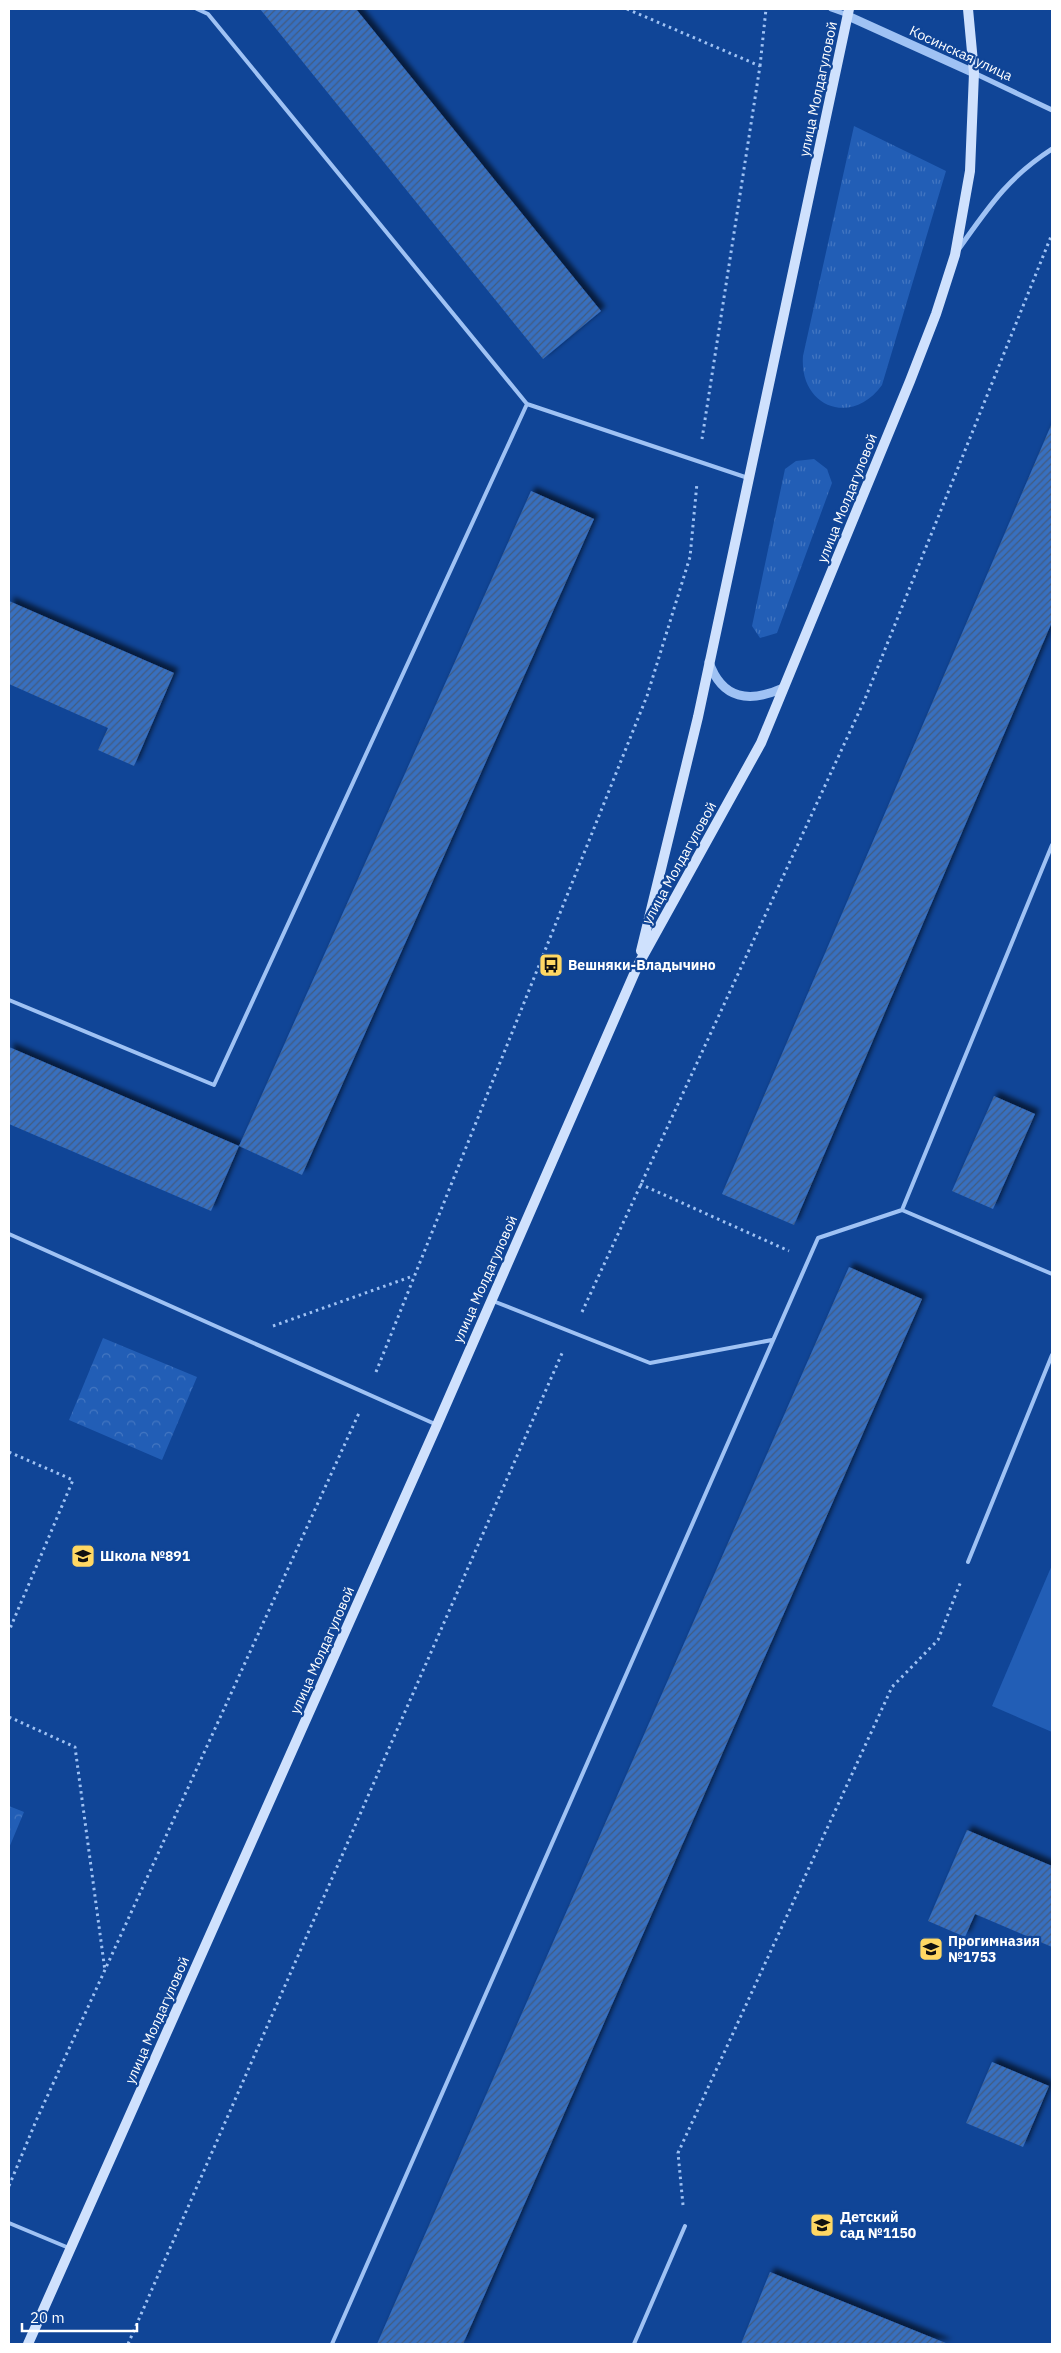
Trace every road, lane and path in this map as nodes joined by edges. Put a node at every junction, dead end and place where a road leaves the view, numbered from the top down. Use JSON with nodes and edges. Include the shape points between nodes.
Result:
{"nodes":[{"id":1,"x":197,"y":9,"type":"edge"},
{"id":2,"x":627,"y":9,"type":"edge"},
{"id":3,"x":766,"y":9,"type":"edge"},
{"id":4,"x":832,"y":9,"type":"edge"},
{"id":5,"x":968,"y":9,"type":"edge"},
{"id":6,"x":849,"y":12,"type":"edge"},
{"id":7,"x":760,"y":66,"type":"junction"},
{"id":8,"x":974,"y":73,"type":"junction"},
{"id":9,"x":1052,"y":110,"type":"edge"},
{"id":10,"x":1052,"y":149,"type":"edge"},
{"id":11,"x":1052,"y":234,"type":"edge"},
{"id":12,"x":955,"y":255,"type":"junction"},
{"id":13,"x":527,"y":404,"type":"junction"},
{"id":14,"x":699,"y":463,"type":"junction"},
{"id":15,"x":748,"y":479,"type":"junction"},
{"id":16,"x":709,"y":659,"type":"junction"},
{"id":17,"x":783,"y":688,"type":"junction"},
{"id":18,"x":1052,"y":845,"type":"edge"},
{"id":19,"x":638,"y":965,"type":"junction"},
{"id":20,"x":9,"y":1000,"type":"edge"},
{"id":21,"x":640,"y":1184,"type":"junction"},
{"id":22,"x":902,"y":1210,"type":"junction"},
{"id":23,"x":9,"y":1234,"type":"edge"},
{"id":24,"x":808,"y":1260,"type":"junction"},
{"id":25,"x":1052,"y":1274,"type":"edge"},
{"id":26,"x":414,"y":1276,"type":"junction"},
{"id":27,"x":491,"y":1301,"type":"junction"},
{"id":28,"x":572,"y":1333,"type":"junction"},
{"id":29,"x":239,"y":1338,"type":"junction"},
{"id":30,"x":772,"y":1340,"type":"junction"},
{"id":31,"x":1052,"y":1355,"type":"edge"},
{"id":32,"x":367,"y":1395,"type":"junction"},
{"id":33,"x":438,"y":1425,"type":"junction"},
{"id":34,"x":9,"y":1452,"type":"edge"},
{"id":35,"x":968,"y":1562,"type":"joint"},
{"id":36,"x":9,"y":1631,"type":"edge"},
{"id":37,"x":9,"y":1717,"type":"edge"},
{"id":38,"x":105,"y":1973,"type":"junction"},
{"id":39,"x":9,"y":2186,"type":"edge"},
{"id":40,"x":9,"y":2223,"type":"edge"},
{"id":41,"x":685,"y":2226,"type":"joint"},
{"id":42,"x":71,"y":2249,"type":"junction"},
{"id":43,"x":128,"y":2343,"type":"edge"},
{"id":44,"x":28,"y":2344,"type":"edge"},
{"id":45,"x":135,"y":2344,"type":"edge"},
{"id":46,"x":332,"y":2344,"type":"edge"},
{"id":47,"x":634,"y":2344,"type":"edge"}],
"edges":[{"from":1,"to":13,"type":"lane","via":[[208,14]]},
{"from":2,"to":7,"type":"path"},
{"from":3,"to":7,"type":"path"},
{"from":4,"to":6,"type":"street","name":"Косинская улица"},
{"from":5,"to":8,"type":"main road","name":"улица Молдагуловой"},
{"from":6,"to":8,"type":"street","name":"Косинская улица"},
{"from":6,"to":15,"type":"main road","name":"улица Молдагуловой"},
{"from":7,"to":14,"type":"path"},
{"from":8,"to":9,"type":"street","name":"Косинская улица"},
{"from":8,"to":12,"type":"main road","name":"улица Молдагуловой","via":[[970,171]]},
{"from":10,"to":12,"type":"street","via":[[1005,187]]},
{"from":11,"to":21,"type":"path","via":[[865,698]]},
{"from":12,"to":17,"type":"main road","name":"улица Молдагуловой","via":[[910,382]]},
{"from":13,"to":14,"type":"lane"},
{"from":13,"to":20,"type":"lane","via":[[214,1085]]},
{"from":14,"to":15,"type":"lane"},
{"from":14,"to":26,"type":"path","via":[[690,557],[647,696]]},
{"from":15,"to":16,"type":"main road","name":"улица Молдагуловой"},
{"from":16,"to":17,"type":"street","via":[[714,676],[724,687],[740,696],[760,697]]},
{"from":16,"to":19,"type":"main road","name":"улица Молдагуловой"},
{"from":17,"to":19,"type":"main road","name":"улица Молдагуловой","via":[[761,743]]},
{"from":18,"to":22,"type":"lane"},
{"from":19,"to":27,"type":"main road","name":"улица Молдагуловой"},
{"from":21,"to":24,"type":"path"},
{"from":21,"to":28,"type":"path"},
{"from":22,"to":24,"type":"lane","via":[[818,1238]]},
{"from":22,"to":25,"type":"lane"},
{"from":23,"to":29,"type":"lane"},
{"from":24,"to":30,"type":"lane"},
{"from":26,"to":29,"type":"path"},
{"from":26,"to":32,"type":"path"},
{"from":27,"to":28,"type":"lane"},
{"from":27,"to":33,"type":"main road","name":"улица Молдагуловой"},
{"from":28,"to":30,"type":"lane","via":[[650,1363]]},
{"from":28,"to":43,"type":"path"},
{"from":29,"to":32,"type":"lane"},
{"from":30,"to":46,"type":"lane"},
{"from":31,"to":35,"type":"lane"},
{"from":32,"to":33,"type":"lane"},
{"from":32,"to":38,"type":"path"},
{"from":33,"to":42,"type":"main road","name":"улица Молдагуловой"},
{"from":34,"to":36,"type":"path","via":[[73,1480]]},
{"from":35,"to":41,"type":"path","via":[[938,1640],[892,1687],[678,2153]]},
{"from":37,"to":38,"type":"path","via":[[75,1747]]},
{"from":38,"to":39,"type":"path"},
{"from":40,"to":42,"type":"lane"},
{"from":41,"to":47,"type":"lane"},
{"from":42,"to":44,"type":"main road","name":"улица Молдагуловой"},
{"from":43,"to":45,"type":"path"}]}
